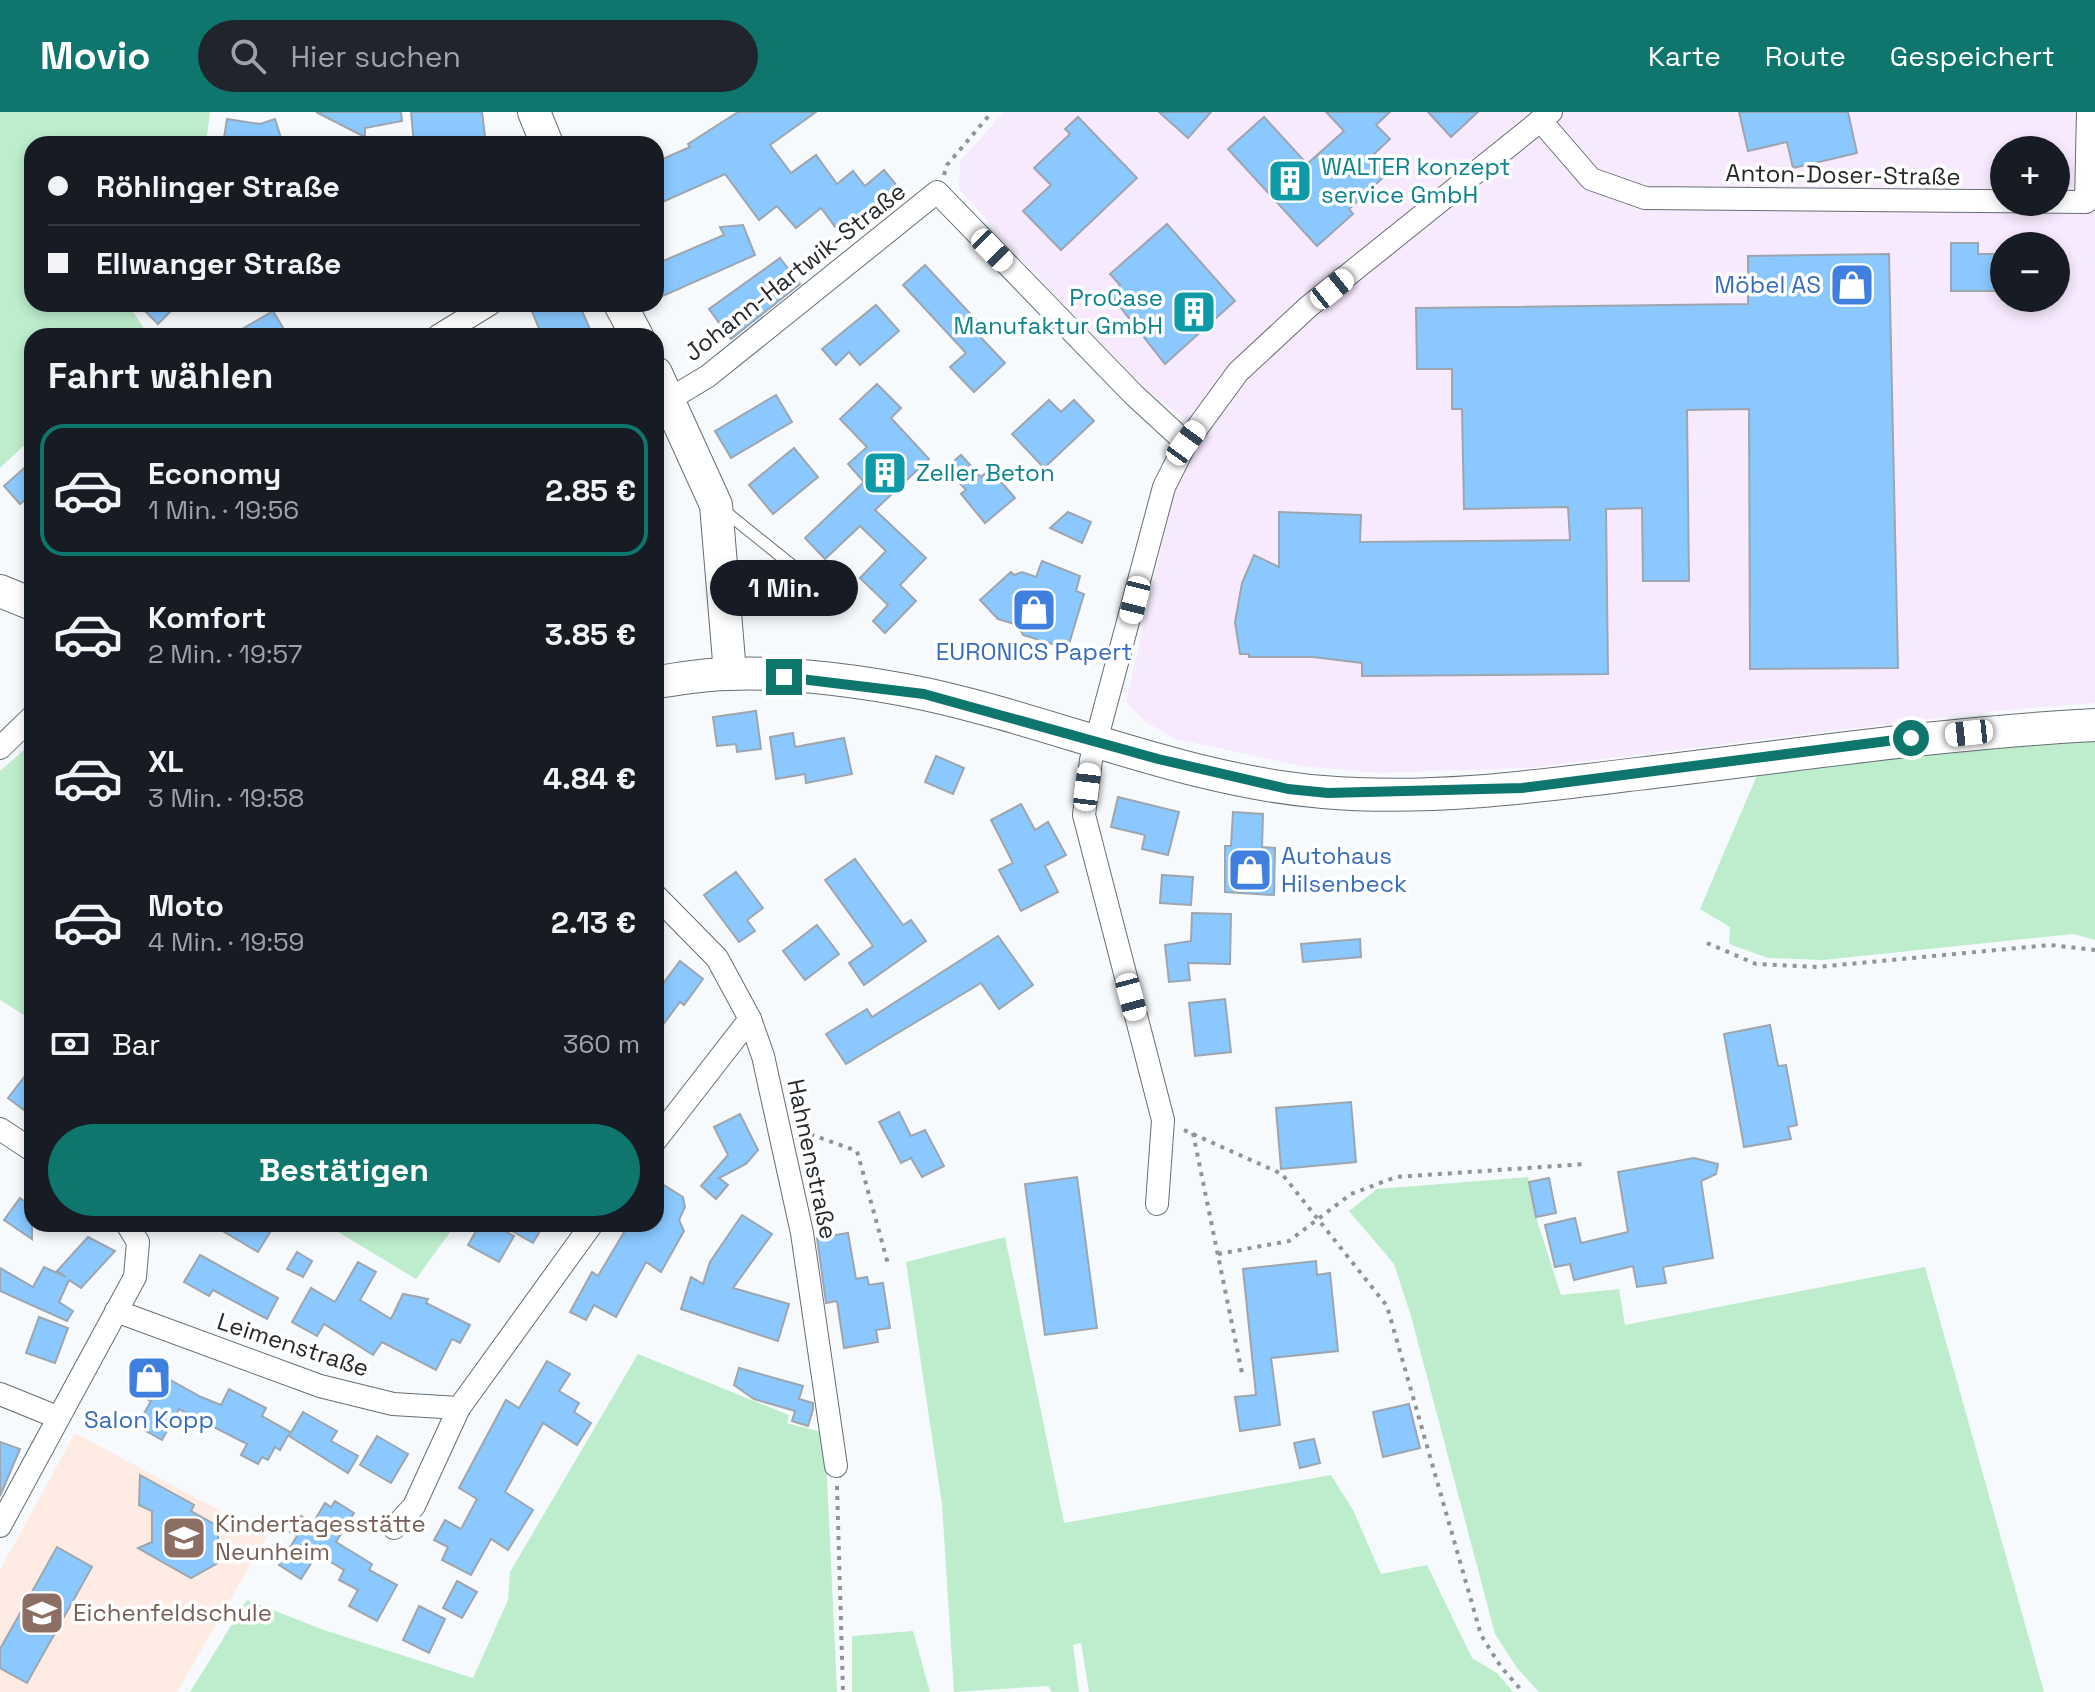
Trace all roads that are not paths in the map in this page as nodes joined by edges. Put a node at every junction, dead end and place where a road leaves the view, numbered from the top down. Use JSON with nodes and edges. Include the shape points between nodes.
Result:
{"nodes":[{"id":1,"x":534,"y":112,"type":"edge"},
{"id":2,"x":2088,"y":112,"type":"edge"},
{"id":3,"x":1541,"y":115,"type":"edge"},
{"id":4,"x":544,"y":136,"type":"edge"},
{"id":5,"x":477,"y":312,"type":"edge"},
{"id":6,"x":451,"y":328,"type":"edge"},
{"id":7,"x":664,"y":386,"type":"edge"},
{"id":8,"x":664,"y":388,"type":"edge"},
{"id":9,"x":1186,"y":443,"type":"junction"},
{"id":10,"x":716,"y":505,"type":"junction"},
{"id":11,"x":0,"y":591,"type":"edge"},
{"id":12,"x":824,"y":591,"type":"dead end"},
{"id":13,"x":24,"y":601,"type":"edge"},
{"id":14,"x":730,"y":673,"type":"junction"},
{"id":15,"x":664,"y":681,"type":"edge"},
{"id":16,"x":24,"y":725,"type":"edge"},
{"id":17,"x":2095,"y":725,"type":"edge"},
{"id":18,"x":1096,"y":741,"type":"junction"},
{"id":19,"x":0,"y":748,"type":"edge"},
{"id":20,"x":664,"y":904,"type":"edge"},
{"id":21,"x":750,"y":1019,"type":"junction"},
{"id":22,"x":0,"y":1129,"type":"edge"},
{"id":23,"x":664,"y":1130,"type":"edge"},
{"id":24,"x":24,"y":1145,"type":"edge"},
{"id":25,"x":1157,"y":1204,"type":"dead end"},
{"id":26,"x":132,"y":1232,"type":"edge"},
{"id":27,"x":586,"y":1232,"type":"edge"},
{"id":28,"x":116,"y":1311,"type":"junction"},
{"id":29,"x":0,"y":1394,"type":"edge"},
{"id":30,"x":459,"y":1408,"type":"junction"},
{"id":31,"x":57,"y":1417,"type":"junction"},
{"id":32,"x":836,"y":1466,"type":"road end"},
{"id":33,"x":0,"y":1526,"type":"edge"},
{"id":34,"x":394,"y":1528,"type":"dead end"}],
"edges":[{"from":1,"to":4,"type":"street"},
{"from":2,"to":3,"type":"street","name":"Anton-Doser-Straße","via":[[2086,202],[1645,198],[1591,179]]},
{"from":3,"to":9,"type":"street","via":[[1308,307],[1238,372]]},
{"from":5,"to":6,"type":"street"},
{"from":7,"to":9,"type":"street","name":"Johann-Hartwik-Straße","via":[[708,376],[937,192]]},
{"from":8,"to":10,"type":"street"},
{"from":9,"to":18,"type":"street","via":[[1164,487]]},
{"from":10,"to":12,"type":"lane"},
{"from":10,"to":14,"type":"street"},
{"from":11,"to":13,"type":"street"},
{"from":14,"to":15,"type":"street"},
{"from":14,"to":18,"type":"street","via":[[924,694]]},
{"from":16,"to":19,"type":"street"},
{"from":17,"to":18,"type":"street","via":[[1882,741],[1522,788],[1426,793],[1288,789]]},
{"from":18,"to":25,"type":"street","via":[[1084,815],[1163,1120]]},
{"from":20,"to":21,"type":"street","name":"Hahnenstraße","via":[[717,958]]},
{"from":21,"to":23,"type":"street"},
{"from":21,"to":32,"type":"street","name":"Hahnenstraße","via":[[802,1233]]},
{"from":22,"to":24,"type":"street"},
{"from":26,"to":28,"type":"street","via":[[138,1242],[135,1277]]},
{"from":27,"to":30,"type":"street"},
{"from":28,"to":30,"type":"street","name":"Leimenstraße","via":[[320,1386],[393,1404]]},
{"from":28,"to":31,"type":"street"},
{"from":29,"to":31,"type":"street"},
{"from":30,"to":34,"type":"street","via":[[414,1506]]},
{"from":31,"to":33,"type":"street"}]}
